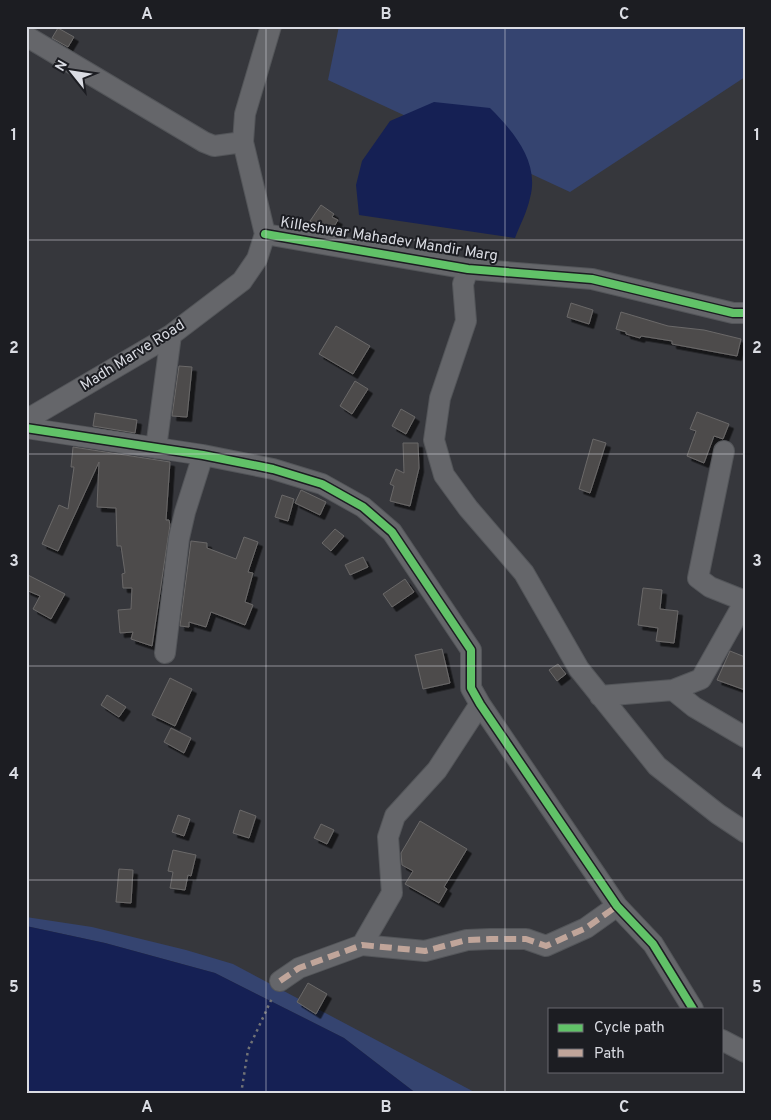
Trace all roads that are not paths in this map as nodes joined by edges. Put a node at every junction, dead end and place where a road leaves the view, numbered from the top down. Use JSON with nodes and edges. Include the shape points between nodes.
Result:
{"nodes":[{"id":1,"x":271,"y":26,"type":"edge"},
{"id":2,"x":26,"y":36,"type":"edge"},
{"id":3,"x":243,"y":142,"type":"junction"},
{"id":4,"x":265,"y":234,"type":"junction"},
{"id":5,"x":468,"y":269,"type":"junction"},
{"id":6,"x":745,"y":313,"type":"edge"},
{"id":7,"x":171,"y":335,"type":"junction"},
{"id":8,"x":26,"y":420,"type":"edge"},
{"id":9,"x":26,"y":428,"type":"edge"},
{"id":10,"x":156,"y":448,"type":"junction"},
{"id":11,"x":724,"y":451,"type":"dead end"},
{"id":12,"x":203,"y":455,"type":"junction"},
{"id":13,"x":745,"y":601,"type":"edge"},
{"id":14,"x":165,"y":653,"type":"dead end"},
{"id":15,"x":673,"y":690,"type":"junction"},
{"id":16,"x":600,"y":696,"type":"junction"},
{"id":17,"x":480,"y":704,"type":"junction"},
{"id":18,"x":745,"y":737,"type":"edge"},
{"id":19,"x":745,"y":832,"type":"edge"},
{"id":20,"x":617,"y":906,"type":"junction"},
{"id":21,"x":362,"y":945,"type":"junction"},
{"id":22,"x":280,"y":981,"type":"road end"},
{"id":23,"x":692,"y":1008,"type":"edge"},
{"id":24,"x":724,"y":1041,"type":"edge"},
{"id":25,"x":745,"y":1052,"type":"edge"}],
"edges":[{"from":1,"to":3,"type":"street","via":[[245,114]]},
{"from":2,"to":3,"type":"street","via":[[204,142],[214,146]]},
{"from":3,"to":4,"type":"street"},
{"from":4,"to":5,"type":"street","name":"Killeshwar Mahadev Mandir Marg"},
{"from":4,"to":7,"type":"street","name":"Madh Marve Road","via":[[257,258],[242,281]]},
{"from":5,"to":6,"type":"street","name":"Killeshwar Mahadev Mandir Marg","via":[[592,279],[733,313]]},
{"from":5,"to":16,"type":"street","via":[[463,284],[466,321],[440,398],[434,440],[444,475],[524,573],[579,669]]},
{"from":7,"to":8,"type":"street","name":"Madh Marve Road"},
{"from":7,"to":10,"type":"street"},
{"from":9,"to":10,"type":"street"},
{"from":10,"to":12,"type":"street"},
{"from":11,"to":13,"type":"street","via":[[698,578],[710,587]]},
{"from":12,"to":14,"type":"street","via":[[179,538]]},
{"from":12,"to":17,"type":"street","via":[[273,468],[322,484],[363,507],[392,532],[471,650],[471,688]]},
{"from":13,"to":15,"type":"street","via":[[701,679]]},
{"from":15,"to":16,"type":"street"},
{"from":15,"to":18,"type":"street","via":[[694,708]]},
{"from":16,"to":19,"type":"street","via":[[657,766]]},
{"from":17,"to":20,"type":"street"},
{"from":17,"to":21,"type":"street","via":[[437,770],[395,816],[388,837],[392,894]]},
{"from":20,"to":21,"type":"street","via":[[586,928],[546,946],[526,939],[467,940],[426,951]]},
{"from":20,"to":23,"type":"street","via":[[653,944]]},
{"from":21,"to":22,"type":"street","via":[[299,968]]},
{"from":24,"to":25,"type":"street"}]}
